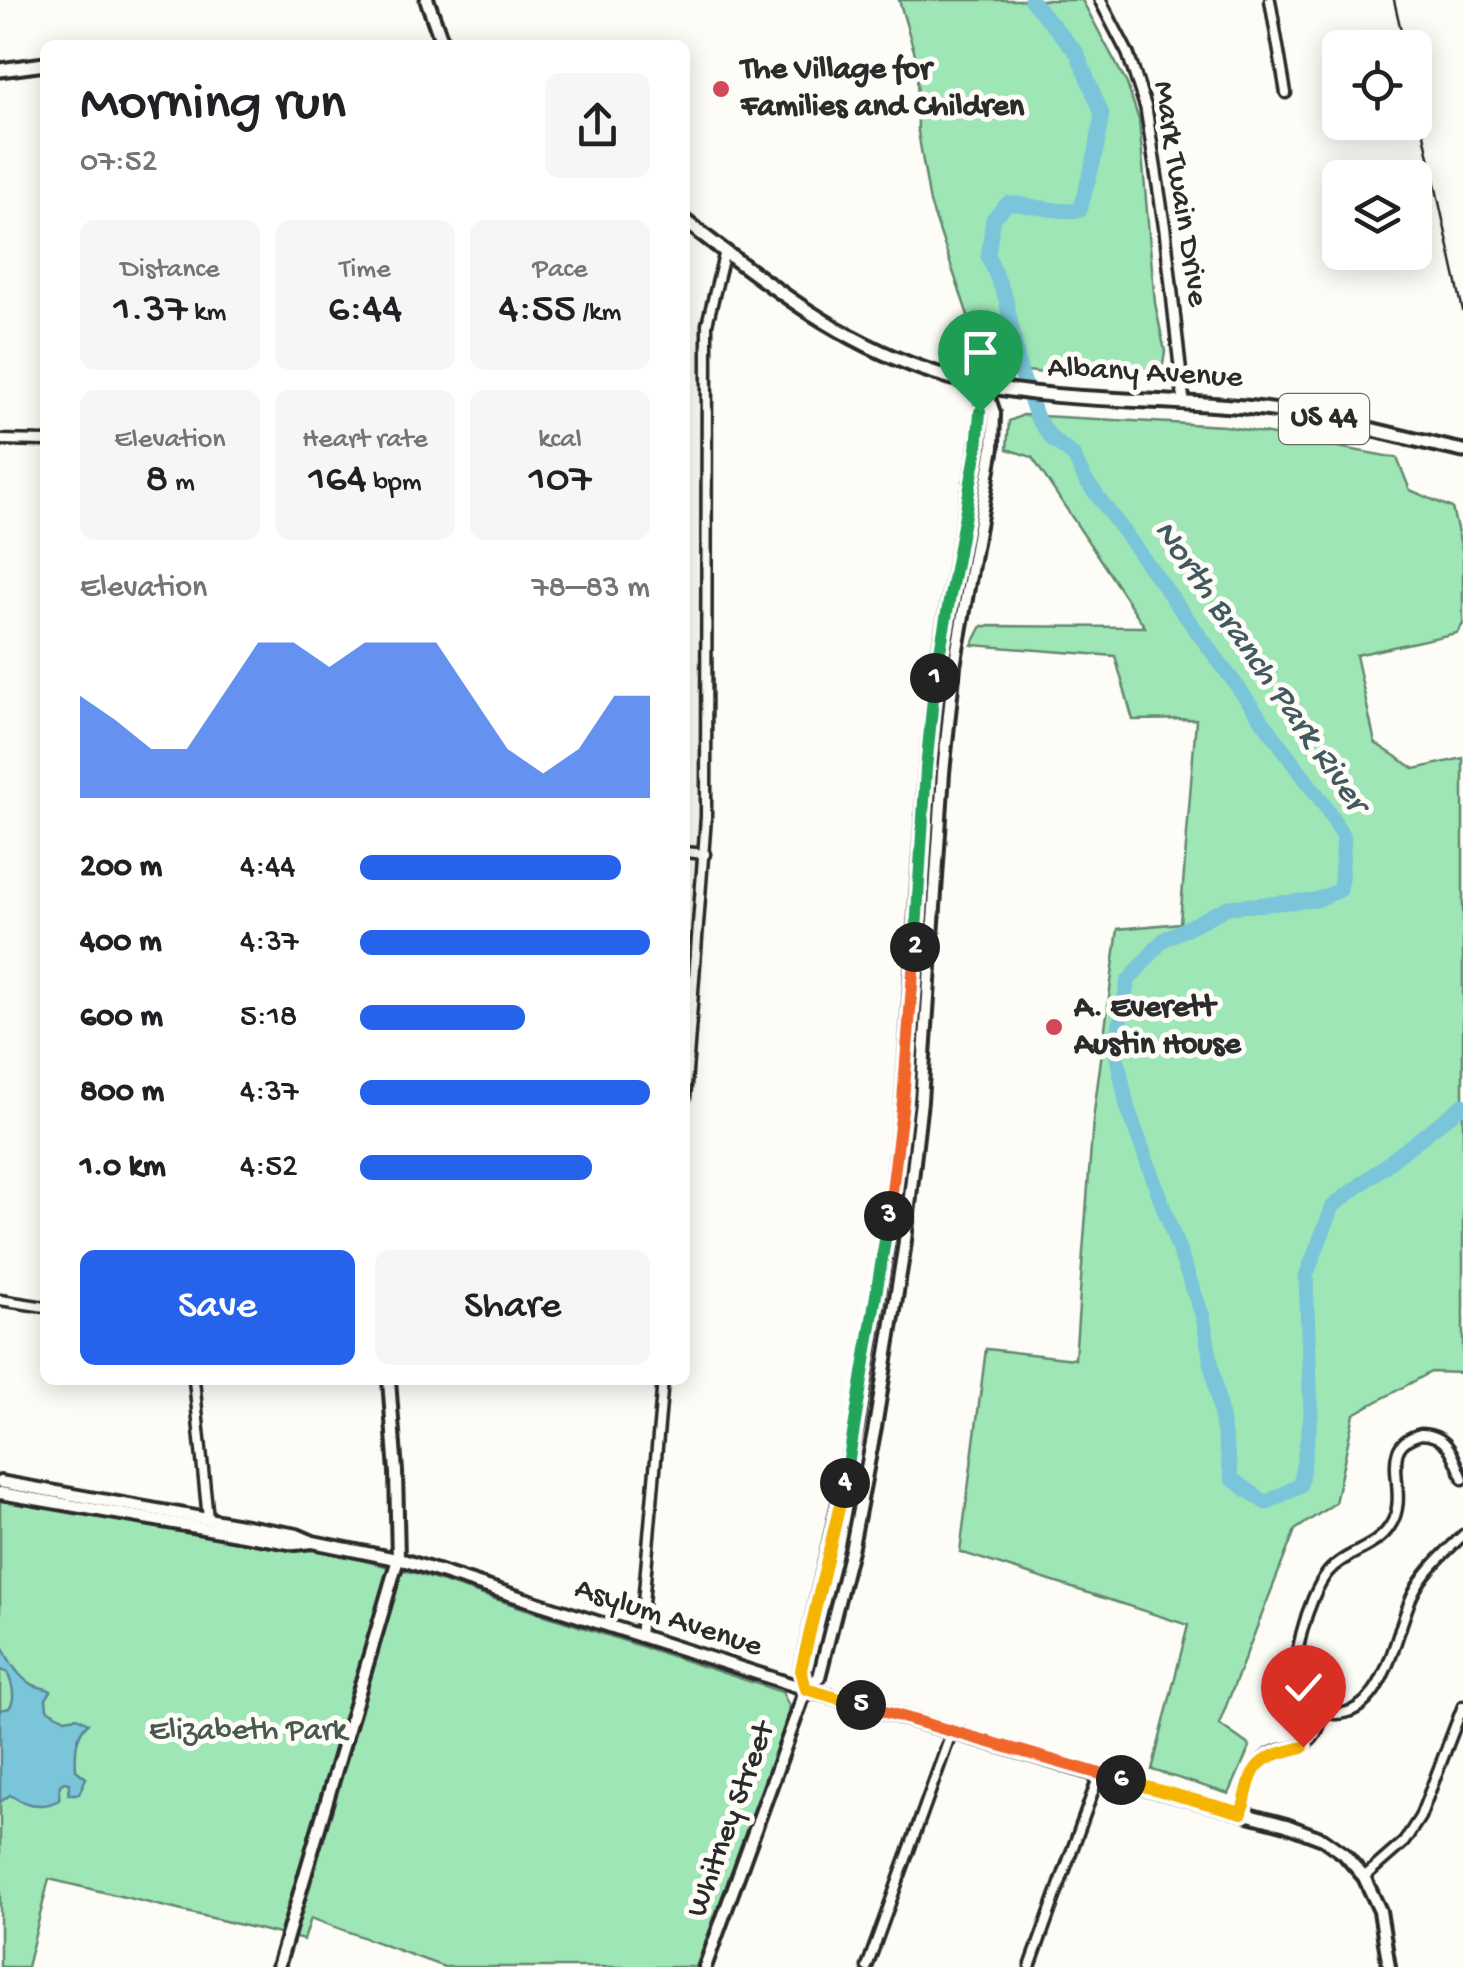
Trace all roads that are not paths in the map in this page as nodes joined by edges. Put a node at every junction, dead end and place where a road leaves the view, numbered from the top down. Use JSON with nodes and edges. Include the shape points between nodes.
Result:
{"nodes":[{"id":1,"x":427,"y":0,"type":"edge"},
{"id":2,"x":1100,"y":0,"type":"edge"},
{"id":3,"x":1270,"y":0,"type":"edge"},
{"id":4,"x":441,"y":40,"type":"edge"},
{"id":5,"x":40,"y":65,"type":"edge"},
{"id":6,"x":0,"y":70,"type":"edge"},
{"id":7,"x":1286,"y":93,"type":"dead end"},
{"id":8,"x":690,"y":226,"type":"edge"},
{"id":9,"x":725,"y":251,"type":"junction"},
{"id":10,"x":985,"y":387,"type":"junction"},
{"id":11,"x":1184,"y":403,"type":"junction"},
{"id":12,"x":0,"y":440,"type":"edge"},
{"id":13,"x":40,"y":441,"type":"edge"},
{"id":14,"x":1463,"y":451,"type":"edge"},
{"id":15,"x":937,"y":664,"type":"junction"},
{"id":16,"x":954,"y":666,"type":"junction"},
{"id":17,"x":926,"y":769,"type":"junction"},
{"id":18,"x":943,"y":773,"type":"junction"},
{"id":19,"x":690,"y":853,"type":"edge"},
{"id":20,"x":704,"y":854,"type":"junction"},
{"id":21,"x":916,"y":937,"type":"junction"},
{"id":22,"x":934,"y":938,"type":"junction"},
{"id":23,"x":690,"y":1035,"type":"edge"},
{"id":24,"x":903,"y":1101,"type":"junction"},
{"id":25,"x":922,"y":1101,"type":"junction"},
{"id":26,"x":886,"y":1247,"type":"junction"},
{"id":27,"x":904,"y":1249,"type":"junction"},
{"id":28,"x":0,"y":1300,"type":"edge"},
{"id":29,"x":40,"y":1306,"type":"edge"},
{"id":30,"x":195,"y":1385,"type":"edge"},
{"id":31,"x":389,"y":1385,"type":"edge"},
{"id":32,"x":663,"y":1385,"type":"edge"},
{"id":33,"x":857,"y":1423,"type":"junction"},
{"id":34,"x":875,"y":1427,"type":"junction"},
{"id":35,"x":1463,"y":1479,"type":"edge"},
{"id":36,"x":0,"y":1482,"type":"edge"},
{"id":37,"x":0,"y":1493,"type":"edge"},
{"id":38,"x":209,"y":1524,"type":"junction"},
{"id":39,"x":1463,"y":1535,"type":"edge"},
{"id":40,"x":832,"y":1542,"type":"junction"},
{"id":41,"x":852,"y":1546,"type":"junction"},
{"id":42,"x":398,"y":1559,"type":"junction"},
{"id":43,"x":640,"y":1637,"type":"junction"},
{"id":44,"x":806,"y":1689,"type":"junction"},
{"id":45,"x":1463,"y":1706,"type":"edge"},
{"id":46,"x":1323,"y":1713,"type":"junction"},
{"id":47,"x":952,"y":1732,"type":"junction"},
{"id":48,"x":1099,"y":1774,"type":"junction"},
{"id":49,"x":1242,"y":1813,"type":"junction"},
{"id":50,"x":1364,"y":1876,"type":"junction"},
{"id":51,"x":278,"y":1967,"type":"edge"},
{"id":52,"x":705,"y":1967,"type":"edge"},
{"id":53,"x":867,"y":1967,"type":"edge"},
{"id":54,"x":1030,"y":1967,"type":"edge"},
{"id":55,"x":1388,"y":1967,"type":"edge"}],
"edges":[{"from":1,"to":4,"type":"main road"},
{"from":2,"to":11,"type":"street","name":"Mark Twain Drive","via":[[1146,108]]},
{"from":3,"to":7,"type":"street"},
{"from":5,"to":6,"type":"main road"},
{"from":8,"to":9,"type":"main road","name":"Albany Avenue","number":"US 44"},
{"from":9,"to":10,"type":"main road","name":"Albany Avenue","number":"US 44","via":[[856,341]]},
{"from":9,"to":20,"type":"street","via":[[707,324]]},
{"from":10,"to":11,"type":"main road","name":"Albany Avenue","number":"US 44"},
{"from":10,"to":15,"type":"main road"},
{"from":10,"to":16,"type":"main road","via":[[994,413],[993,447]]},
{"from":11,"to":14,"type":"main road","name":"Albany Avenue","number":"US 44","via":[[1286,412]]},
{"from":12,"to":13,"type":"street"},
{"from":15,"to":16,"type":"main road"},
{"from":15,"to":17,"type":"main road"},
{"from":16,"to":18,"type":"main road"},
{"from":17,"to":18,"type":"main road"},
{"from":17,"to":21,"type":"main road"},
{"from":18,"to":22,"type":"main road"},
{"from":19,"to":20,"type":"street"},
{"from":20,"to":23,"type":"street"},
{"from":21,"to":22,"type":"main road"},
{"from":21,"to":24,"type":"main road"},
{"from":22,"to":25,"type":"main road"},
{"from":24,"to":25,"type":"main road"},
{"from":24,"to":26,"type":"main road"},
{"from":25,"to":27,"type":"main road"},
{"from":26,"to":27,"type":"main road"},
{"from":26,"to":33,"type":"main road"},
{"from":27,"to":34,"type":"main road"},
{"from":28,"to":29,"type":"street"},
{"from":30,"to":38,"type":"street"},
{"from":31,"to":42,"type":"main road"},
{"from":32,"to":43,"type":"street"},
{"from":33,"to":34,"type":"main road"},
{"from":33,"to":40,"type":"main road"},
{"from":34,"to":41,"type":"main road"},
{"from":35,"to":46,"type":"street","via":[[1442,1439],[1421,1434],[1400,1444],[1394,1522],[1384,1536],[1328,1572],[1294,1658],[1299,1698]]},
{"from":36,"to":38,"type":"main road","name":"Asylum Avenue"},
{"from":37,"to":38,"type":"main road","name":"Asylum Avenue"},
{"from":38,"to":42,"type":"main road","name":"Asylum Avenue","via":[[297,1534]]},
{"from":39,"to":46,"type":"street","via":[[1415,1590],[1373,1696],[1359,1708]]},
{"from":40,"to":41,"type":"main road"},
{"from":40,"to":44,"type":"main road","via":[[801,1670]]},
{"from":41,"to":44,"type":"main road","via":[[819,1678]]},
{"from":42,"to":43,"type":"main road","name":"Asylum Avenue"},
{"from":42,"to":51,"type":"main road"},
{"from":43,"to":44,"type":"main road","name":"Asylum Avenue"},
{"from":44,"to":47,"type":"main road","name":"Asylum Avenue"},
{"from":44,"to":52,"type":"main road","name":"Whitney Street"},
{"from":45,"to":50,"type":"street","via":[[1420,1817],[1404,1842]]},
{"from":46,"to":49,"type":"street","via":[[1303,1747],[1266,1756],[1254,1769]]},
{"from":47,"to":48,"type":"main road","name":"Asylum Avenue"},
{"from":47,"to":53,"type":"street"},
{"from":48,"to":49,"type":"main road","name":"Asylum Avenue"},
{"from":48,"to":54,"type":"street"},
{"from":49,"to":50,"type":"main road","name":"Asylum Avenue","via":[[1323,1840]]},
{"from":50,"to":55,"type":"main road","name":"Asylum Avenue","via":[[1380,1910]]}]}
